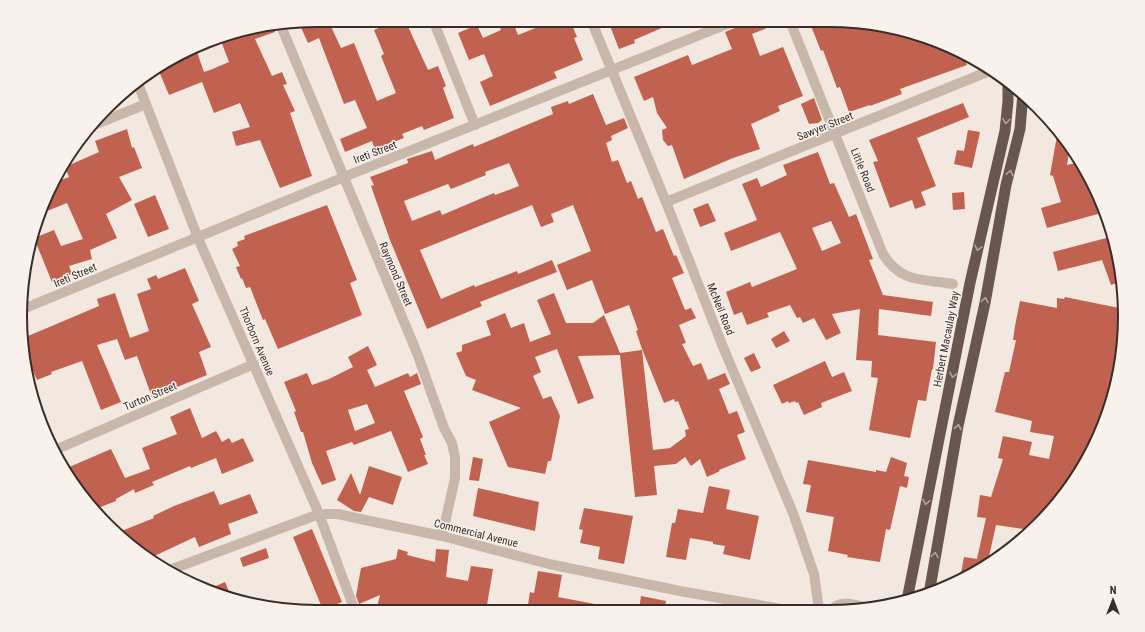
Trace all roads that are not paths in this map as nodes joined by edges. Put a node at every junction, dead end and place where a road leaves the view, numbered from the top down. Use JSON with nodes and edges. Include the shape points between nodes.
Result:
{"nodes":[{"id":1,"x":436,"y":27,"type":"edge"},
{"id":2,"x":593,"y":27,"type":"edge"},
{"id":3,"x":719,"y":27,"type":"edge"},
{"id":4,"x":792,"y":27,"type":"edge"},
{"id":5,"x":282,"y":29,"type":"edge"},
{"id":6,"x":611,"y":70,"type":"junction"},
{"id":7,"x":985,"y":73,"type":"edge"},
{"id":8,"x":140,"y":87,"type":"edge"},
{"id":9,"x":1008,"y":89,"type":"edge"},
{"id":10,"x":1022,"y":101,"type":"edge"},
{"id":11,"x":146,"y":104,"type":"junction"},
{"id":12,"x":103,"y":121,"type":"edge"},
{"id":13,"x":475,"y":126,"type":"junction"},
{"id":14,"x":836,"y":134,"type":"junction"},
{"id":15,"x":344,"y":177,"type":"junction"},
{"id":16,"x":666,"y":202,"type":"junction"},
{"id":17,"x":198,"y":238,"type":"junction"},
{"id":18,"x":953,"y":284,"type":"dead end"},
{"id":19,"x":27,"y":307,"type":"edge"},
{"id":20,"x":254,"y":364,"type":"junction"},
{"id":21,"x":59,"y":448,"type":"edge"},
{"id":22,"x":319,"y":514,"type":"junction"},
{"id":23,"x":442,"y":536,"type":"junction"},
{"id":24,"x":175,"y":568,"type":"edge"},
{"id":25,"x":930,"y":587,"type":"edge"},
{"id":26,"x":908,"y":594,"type":"edge"},
{"id":27,"x":353,"y":605,"type":"edge"},
{"id":28,"x":759,"y":605,"type":"edge"},
{"id":29,"x":818,"y":605,"type":"edge"}],
"edges":[{"from":1,"to":13,"type":"street"},
{"from":2,"to":6,"type":"street","name":"McNeil Road"},
{"from":3,"to":6,"type":"street","name":"Ireti Street"},
{"from":4,"to":14,"type":"street","name":"Little Road"},
{"from":5,"to":15,"type":"street","name":"Raymond Street"},
{"from":6,"to":13,"type":"street","name":"Ireti Street"},
{"from":6,"to":16,"type":"street","name":"McNeil Road"},
{"from":7,"to":14,"type":"street","name":"Sawyer Street"},
{"from":8,"to":11,"type":"street","name":"Thorborn Avenue"},
{"from":9,"to":26,"type":"highway","name":"Herbert Macaulay Way","one_way":true,"via":[[1004,130],[970,284]]},
{"from":25,"to":10,"type":"highway","one_way":true,"via":[[958,426],[985,303],[1006,185],[1020,129]]},
{"from":11,"to":12,"type":"street"},
{"from":11,"to":17,"type":"street","name":"Thorborn Avenue"},
{"from":13,"to":15,"type":"street","name":"Ireti Street"},
{"from":14,"to":16,"type":"street","name":"Sawyer Street"},
{"from":14,"to":18,"type":"street","name":"Little Road","via":[[883,254],[891,267],[901,275]]},
{"from":15,"to":17,"type":"street","name":"Ireti Street"},
{"from":15,"to":23,"type":"street","name":"Raymond Street","via":[[452,443],[455,478]]},
{"from":16,"to":29,"type":"street","name":"McNeil Road","via":[[798,528],[814,574]]},
{"from":17,"to":19,"type":"street","name":"Ireti Street"},
{"from":17,"to":20,"type":"street","name":"Thorborn Avenue"},
{"from":20,"to":21,"type":"street","name":"Turton Street"},
{"from":20,"to":22,"type":"street","name":"Thorborn Avenue"},
{"from":22,"to":23,"type":"street","name":"Commercial Avenue","via":[[338,514]]},
{"from":22,"to":24,"type":"street","name":"Commercial Avenue"},
{"from":22,"to":27,"type":"street","name":"Thorborn Avenue"},
{"from":23,"to":28,"type":"street","name":"Commercial Avenue","via":[[549,564]]}]}
